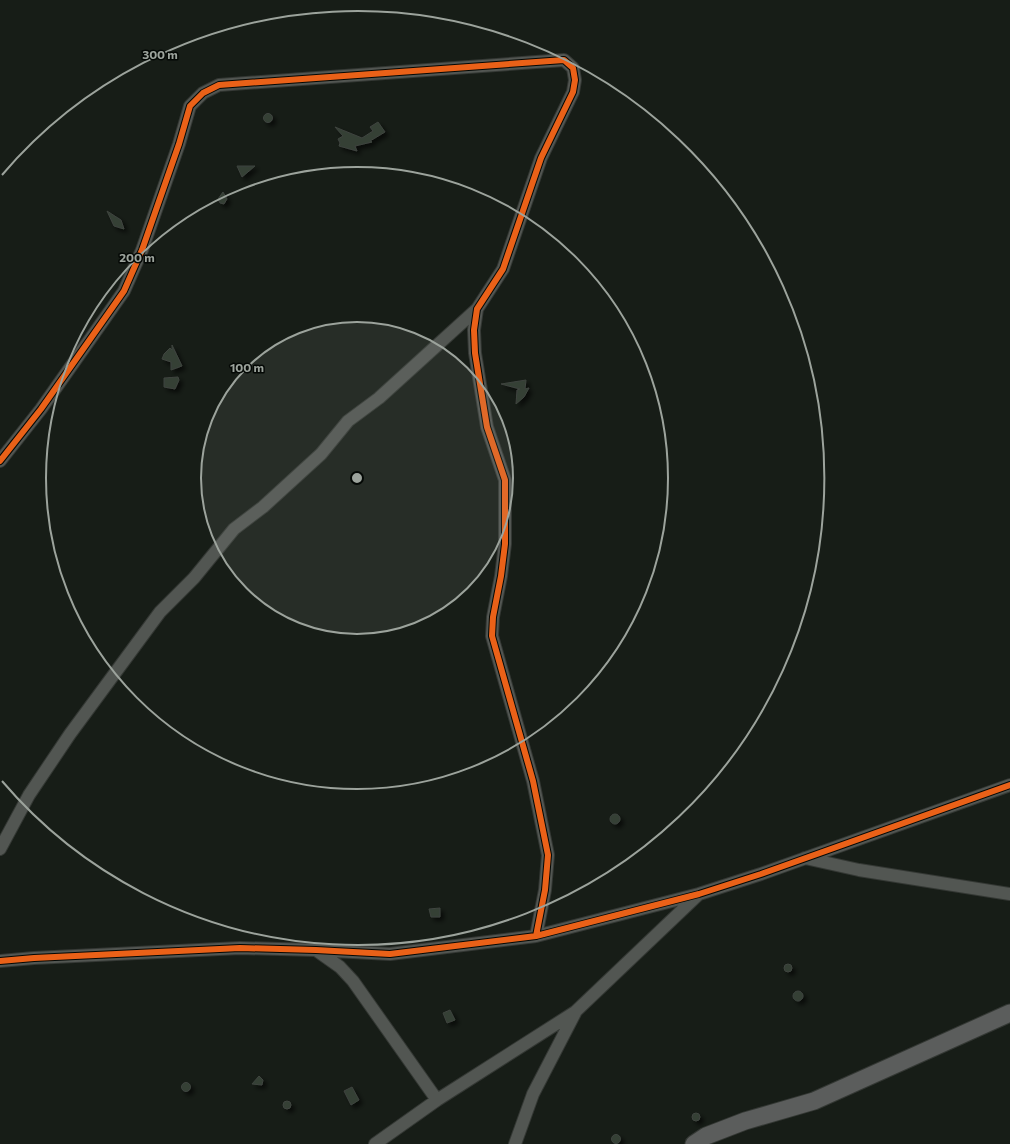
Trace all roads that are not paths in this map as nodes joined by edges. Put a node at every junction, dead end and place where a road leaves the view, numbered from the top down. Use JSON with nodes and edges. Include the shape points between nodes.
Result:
{"nodes":[{"id":1,"x":477,"y":309,"type":"junction"},
{"id":2,"x":0,"y":461,"type":"edge"},
{"id":3,"x":1010,"y":785,"type":"edge"},
{"id":4,"x":0,"y":849,"type":"edge"},
{"id":5,"x":805,"y":858,"type":"junction"},
{"id":6,"x":699,"y":894,"type":"junction"},
{"id":7,"x":1010,"y":894,"type":"edge"},
{"id":8,"x":536,"y":936,"type":"junction"},
{"id":9,"x":316,"y":950,"type":"junction"},
{"id":10,"x":0,"y":961,"type":"edge"},
{"id":11,"x":575,"y":1012,"type":"junction"},
{"id":12,"x":1010,"y":1013,"type":"edge"},
{"id":13,"x":437,"y":1100,"type":"junction"},
{"id":14,"x":375,"y":1144,"type":"edge"},
{"id":15,"x":515,"y":1144,"type":"edge"},
{"id":16,"x":694,"y":1144,"type":"edge"}],
"edges":[{"from":1,"to":2,"type":"street","via":[[503,269],[541,158],[573,92],[573,68],[564,60],[219,85],[203,93],[190,106],[147,237],[124,291],[41,409]]},
{"from":1,"to":4,"type":"street","via":[[378,398],[348,421],[321,454],[234,530],[194,578],[160,612],[70,734],[29,795]]},
{"from":1,"to":8,"type":"street","via":[[474,330],[476,360],[487,427],[505,480],[505,544],[492,636],[533,781],[548,855],[545,890]]},
{"from":3,"to":5,"type":"street"},
{"from":5,"to":6,"type":"street"},
{"from":5,"to":7,"type":"street","via":[[859,870]]},
{"from":6,"to":8,"type":"street"},
{"from":6,"to":11,"type":"street"},
{"from":8,"to":9,"type":"street","via":[[390,954]]},
{"from":9,"to":10,"type":"street","via":[[240,948]]},
{"from":9,"to":13,"type":"street","via":[[340,967],[353,981]]},
{"from":11,"to":13,"type":"street"},
{"from":11,"to":15,"type":"street","via":[[533,1094]]},
{"from":12,"to":16,"type":"main road","via":[[814,1101],[745,1121],[706,1136]]},
{"from":13,"to":14,"type":"street"}]}
